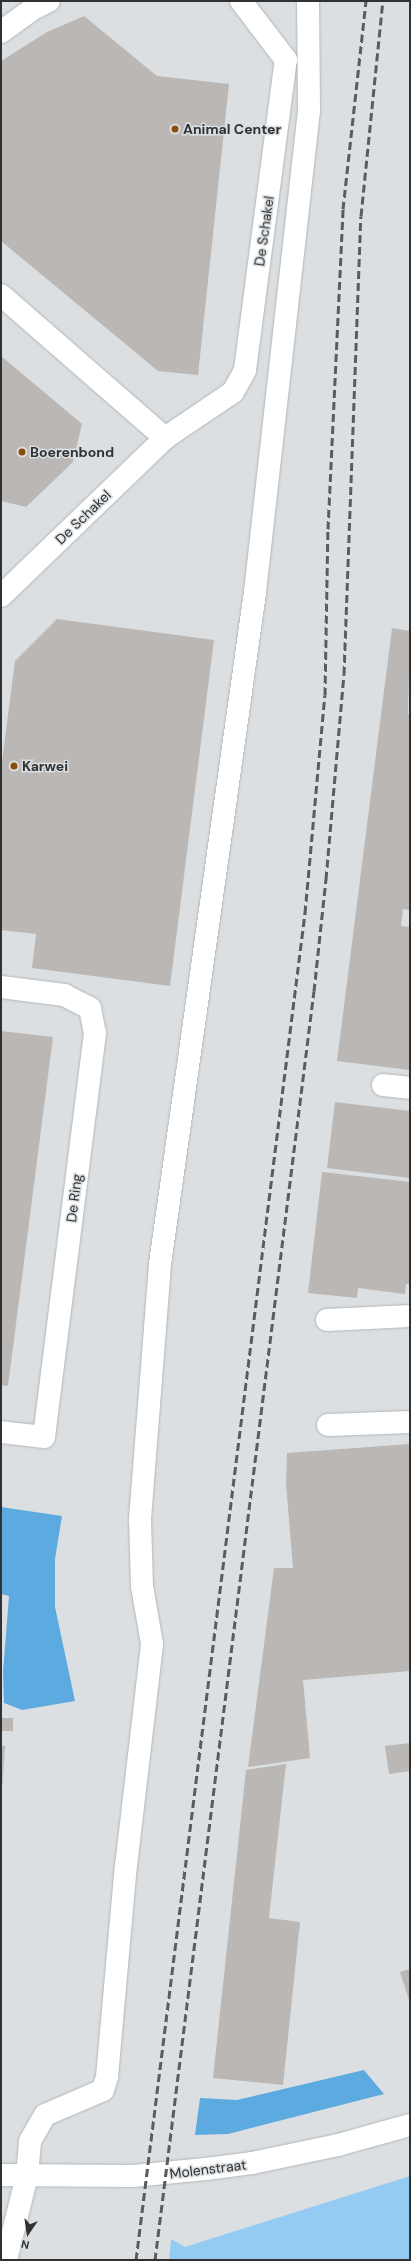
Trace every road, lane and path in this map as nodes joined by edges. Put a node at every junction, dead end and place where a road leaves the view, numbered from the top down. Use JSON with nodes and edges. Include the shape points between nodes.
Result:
{"nodes":[{"id":1,"x":49,"y":1,"type":"edge"},
{"id":2,"x":241,"y":1,"type":"edge"},
{"id":3,"x":308,"y":1,"type":"edge"},
{"id":4,"x":1,"y":32,"type":"edge"},
{"id":5,"x":1,"y":295,"type":"edge"},
{"id":6,"x":165,"y":438,"type":"junction"},
{"id":7,"x":1,"y":596,"type":"edge"},
{"id":8,"x":1,"y":987,"type":"edge"},
{"id":9,"x":383,"y":1085,"type":"dead end"},
{"id":10,"x":410,"y":1088,"type":"edge"},
{"id":11,"x":410,"y":1316,"type":"edge"},
{"id":12,"x":327,"y":1320,"type":"dead end"},
{"id":13,"x":410,"y":1422,"type":"edge"},
{"id":14,"x":328,"y":1425,"type":"dead end"},
{"id":15,"x":1,"y":1432,"type":"edge"},
{"id":16,"x":410,"y":2125,"type":"edge"},
{"id":17,"x":1,"y":2175,"type":"edge"},
{"id":18,"x":27,"y":2176,"type":"junction"},
{"id":19,"x":6,"y":2260,"type":"edge"}],
"edges":[{"from":1,"to":4,"type":"street","via":[[31,10]]},
{"from":2,"to":6,"type":"street","name":"De Schakel","via":[[286,60],[245,370],[233,392]]},
{"from":3,"to":18,"type":"street","via":[[309,110],[255,592],[160,1264],[140,1519],[142,1586],[152,1644],[126,1866],[107,2077],[103,2090],[45,2115],[30,2141]]},
{"from":5,"to":6,"type":"street"},
{"from":6,"to":7,"type":"street","name":"De Schakel"},
{"from":8,"to":15,"type":"street","name":"De Ring","via":[[64,995],[90,1008],[95,1033],[44,1437]]},
{"from":9,"to":10,"type":"street"},
{"from":11,"to":12,"type":"street"},
{"from":13,"to":14,"type":"street"},
{"from":16,"to":18,"type":"street","name":"Molenstraat","via":[[338,2145],[222,2168],[133,2176]]},
{"from":17,"to":18,"type":"street","name":"Molenstraat"},
{"from":18,"to":19,"type":"street"}]}
